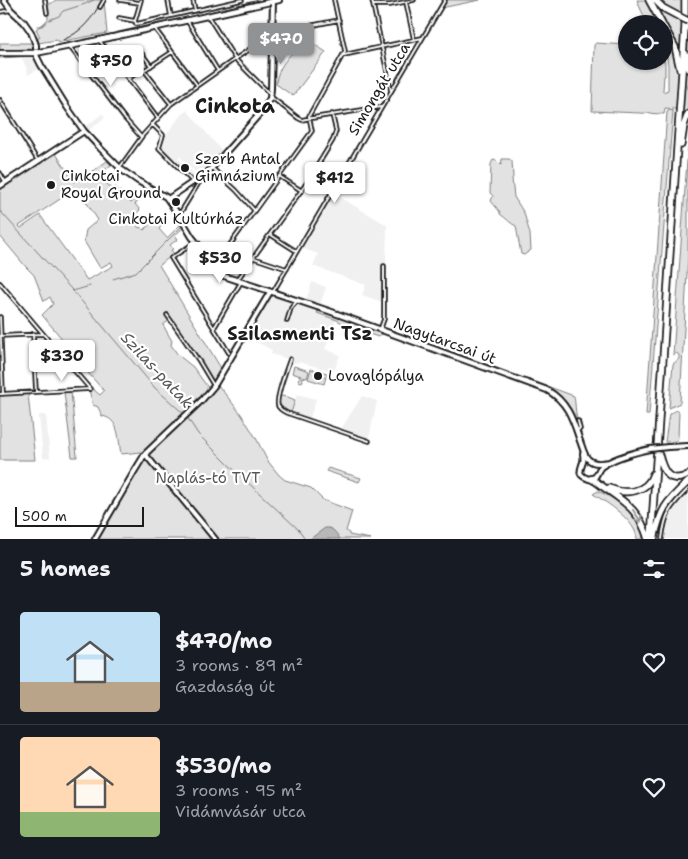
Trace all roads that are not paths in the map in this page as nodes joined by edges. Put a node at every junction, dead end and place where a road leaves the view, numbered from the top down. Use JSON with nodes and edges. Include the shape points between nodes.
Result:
{"nodes":[{"id":1,"x":4,"y":0,"type":"edge"},
{"id":2,"x":45,"y":0,"type":"edge"},
{"id":3,"x":104,"y":0,"type":"edge"},
{"id":4,"x":120,"y":0,"type":"edge"},
{"id":5,"x":168,"y":0,"type":"edge"},
{"id":6,"x":193,"y":0,"type":"edge"},
{"id":7,"x":220,"y":0,"type":"edge"},
{"id":8,"x":242,"y":0,"type":"edge"},
{"id":9,"x":279,"y":0,"type":"edge"},
{"id":10,"x":334,"y":0,"type":"edge"},
{"id":11,"x":372,"y":0,"type":"edge"},
{"id":12,"x":414,"y":0,"type":"edge"},
{"id":13,"x":444,"y":0,"type":"edge"},
{"id":14,"x":649,"y":0,"type":"edge"},
{"id":15,"x":655,"y":0,"type":"edge"},
{"id":16,"x":686,"y":0,"type":"edge"},
{"id":17,"x":140,"y":1,"type":"edge"},
{"id":18,"x":273,"y":1,"type":"edge"},
{"id":19,"x":406,"y":2,"type":"junction"},
{"id":20,"x":221,"y":5,"type":"junction"},
{"id":21,"x":373,"y":5,"type":"junction"},
{"id":22,"x":100,"y":7,"type":"dead end"},
{"id":23,"x":11,"y":10,"type":"junction"},
{"id":24,"x":195,"y":10,"type":"junction"},
{"id":25,"x":0,"y":12,"type":"edge"},
{"id":26,"x":47,"y":13,"type":"dead end"},
{"id":27,"x":657,"y":15,"type":"edge"},
{"id":28,"x":171,"y":16,"type":"junction"},
{"id":29,"x":208,"y":16,"type":"junction"},
{"id":30,"x":119,"y":18,"type":"dead end"},
{"id":31,"x":339,"y":20,"type":"junction"},
{"id":32,"x":187,"y":21,"type":"junction"},
{"id":33,"x":135,"y":22,"type":"junction"},
{"id":34,"x":688,"y":22,"type":"edge"},
{"id":35,"x":154,"y":28,"type":"junction"},
{"id":36,"x":688,"y":33,"type":"edge"},
{"id":37,"x":272,"y":34,"type":"junction"},
{"id":38,"x":422,"y":38,"type":"junction"},
{"id":39,"x":99,"y":40,"type":"junction"},
{"id":40,"x":414,"y":40,"type":"junction"},
{"id":41,"x":673,"y":44,"type":"edge"},
{"id":42,"x":70,"y":46,"type":"junction"},
{"id":43,"x":381,"y":47,"type":"junction"},
{"id":44,"x":172,"y":52,"type":"junction"},
{"id":45,"x":0,"y":53,"type":"edge"},
{"id":46,"x":36,"y":53,"type":"junction"},
{"id":47,"x":344,"y":55,"type":"junction"},
{"id":48,"x":686,"y":55,"type":"junction"},
{"id":49,"x":235,"y":59,"type":"junction"},
{"id":50,"x":116,"y":62,"type":"junction"},
{"id":51,"x":150,"y":66,"type":"junction"},
{"id":52,"x":144,"y":70,"type":"junction"},
{"id":53,"x":688,"y":70,"type":"edge"},
{"id":54,"x":218,"y":71,"type":"junction"},
{"id":55,"x":128,"y":79,"type":"junction"},
{"id":56,"x":681,"y":83,"type":"junction"},
{"id":57,"x":197,"y":85,"type":"junction"},
{"id":58,"x":391,"y":91,"type":"junction"},
{"id":59,"x":271,"y":96,"type":"junction"},
{"id":60,"x":0,"y":100,"type":"edge"},
{"id":61,"x":171,"y":104,"type":"junction"},
{"id":62,"x":1,"y":106,"type":"edge"},
{"id":63,"x":381,"y":107,"type":"junction"},
{"id":64,"x":332,"y":114,"type":"junction"},
{"id":65,"x":688,"y":114,"type":"edge"},
{"id":66,"x":158,"y":118,"type":"junction"},
{"id":67,"x":309,"y":118,"type":"junction"},
{"id":68,"x":152,"y":124,"type":"junction"},
{"id":69,"x":84,"y":131,"type":"junction"},
{"id":70,"x":141,"y":137,"type":"junction"},
{"id":71,"x":680,"y":145,"type":"junction"},
{"id":72,"x":38,"y":161,"type":"junction"},
{"id":73,"x":120,"y":168,"type":"junction"},
{"id":74,"x":211,"y":168,"type":"junction"},
{"id":75,"x":0,"y":173,"type":"edge"},
{"id":76,"x":279,"y":176,"type":"junction"},
{"id":77,"x":201,"y":180,"type":"junction"},
{"id":78,"x":194,"y":182,"type":"junction"},
{"id":79,"x":6,"y":183,"type":"junction"},
{"id":80,"x":0,"y":186,"type":"edge"},
{"id":81,"x":302,"y":191,"type":"junction"},
{"id":82,"x":168,"y":199,"type":"junction"},
{"id":83,"x":183,"y":207,"type":"junction"},
{"id":84,"x":175,"y":210,"type":"junction"},
{"id":85,"x":255,"y":210,"type":"junction"},
{"id":86,"x":179,"y":215,"type":"junction"},
{"id":87,"x":271,"y":235,"type":"junction"},
{"id":88,"x":196,"y":242,"type":"junction"},
{"id":89,"x":296,"y":251,"type":"junction"},
{"id":90,"x":254,"y":258,"type":"junction"},
{"id":91,"x":215,"y":266,"type":"junction"},
{"id":92,"x":384,"y":266,"type":"dead end"},
{"id":93,"x":287,"y":268,"type":"junction"},
{"id":94,"x":239,"y":282,"type":"junction"},
{"id":95,"x":0,"y":283,"type":"edge"},
{"id":96,"x":271,"y":292,"type":"junction"},
{"id":97,"x":297,"y":301,"type":"junction"},
{"id":98,"x":167,"y":315,"type":"dead end"},
{"id":99,"x":0,"y":317,"type":"edge"},
{"id":100,"x":287,"y":321,"type":"dead end"},
{"id":101,"x":214,"y":328,"type":"junction"},
{"id":102,"x":380,"y":330,"type":"junction"},
{"id":103,"x":34,"y":334,"type":"junction"},
{"id":104,"x":43,"y":334,"type":"junction"},
{"id":105,"x":0,"y":336,"type":"edge"},
{"id":106,"x":228,"y":353,"type":"dead end"},
{"id":107,"x":290,"y":359,"type":"dead end"},
{"id":108,"x":214,"y":386,"type":"junction"},
{"id":109,"x":36,"y":392,"type":"junction"},
{"id":110,"x":2,"y":394,"type":"edge"},
{"id":111,"x":578,"y":420,"type":"dead end"},
{"id":112,"x":576,"y":430,"type":"junction"},
{"id":113,"x":370,"y":441,"type":"dead end"},
{"id":114,"x":686,"y":446,"type":"edge"},
{"id":115,"x":582,"y":448,"type":"junction"},
{"id":116,"x":145,"y":454,"type":"junction"},
{"id":117,"x":660,"y":455,"type":"junction"},
{"id":118,"x":593,"y":462,"type":"junction"},
{"id":119,"x":610,"y":462,"type":"junction"},
{"id":120,"x":656,"y":462,"type":"junction"},
{"id":121,"x":583,"y":463,"type":"junction"},
{"id":122,"x":595,"y":475,"type":"junction"},
{"id":123,"x":688,"y":475,"type":"edge"},
{"id":124,"x":688,"y":482,"type":"edge"},
{"id":125,"x":688,"y":489,"type":"edge"},
{"id":126,"x":95,"y":539,"type":"edge"},
{"id":127,"x":215,"y":539,"type":"edge"},
{"id":128,"x":652,"y":539,"type":"edge"},
{"id":129,"x":662,"y":539,"type":"edge"}],
"edges":[{"from":1,"to":23,"type":"main road"},
{"from":2,"to":26,"type":"street"},
{"from":3,"to":22,"type":"street"},
{"from":4,"to":17,"type":"street"},
{"from":5,"to":28,"type":"street"},
{"from":6,"to":24,"type":"street"},
{"from":7,"to":20,"type":"street"},
{"from":8,"to":20,"type":"street"},
{"from":9,"to":18,"type":"main road"},
{"from":10,"to":31,"type":"street"},
{"from":11,"to":21,"type":"street"},
{"from":12,"to":19,"type":"street"},
{"from":13,"to":38,"type":"street","name":"Simongát utca"},
{"from":14,"to":27,"type":"highway"},
{"from":15,"to":34,"type":"highway","bridge":true},
{"from":16,"to":56,"type":"highway"},
{"from":17,"to":33,"type":"street"},
{"from":18,"to":29,"type":"main road"},
{"from":18,"to":37,"type":"main road"},
{"from":19,"to":21,"type":"street"},
{"from":19,"to":40,"type":"street"},
{"from":20,"to":24,"type":"street"},
{"from":21,"to":43,"type":"street"},
{"from":23,"to":25,"type":"street"},
{"from":23,"to":46,"type":"main road","via":[[31,32]]},
{"from":24,"to":28,"type":"street"},
{"from":28,"to":33,"type":"street"},
{"from":29,"to":32,"type":"main road"},
{"from":29,"to":49,"type":"street"},
{"from":30,"to":33,"type":"street"},
{"from":31,"to":37,"type":"street"},
{"from":31,"to":47,"type":"street"},
{"from":32,"to":35,"type":"main road"},
{"from":32,"to":54,"type":"street"},
{"from":35,"to":39,"type":"main road"},
{"from":35,"to":44,"type":"street"},
{"from":36,"to":48,"type":"highway"},
{"from":37,"to":49,"type":"street"},
{"from":37,"to":59,"type":"main road"},
{"from":38,"to":40,"type":"street"},
{"from":38,"to":58,"type":"street","name":"Simongát utca"},
{"from":39,"to":42,"type":"main road"},
{"from":39,"to":50,"type":"street"},
{"from":40,"to":43,"type":"street"},
{"from":41,"to":56,"type":"highway"},
{"from":42,"to":46,"type":"main road"},
{"from":42,"to":70,"type":"street"},
{"from":43,"to":47,"type":"street"},
{"from":43,"to":58,"type":"street"},
{"from":44,"to":51,"type":"street"},
{"from":44,"to":57,"type":"street"},
{"from":45,"to":46,"type":"main road"},
{"from":46,"to":69,"type":"main road"},
{"from":47,"to":67,"type":"street"},
{"from":48,"to":53,"type":"highway"},
{"from":48,"to":71,"type":"highway"},
{"from":49,"to":54,"type":"street"},
{"from":49,"to":59,"type":"street"},
{"from":50,"to":51,"type":"street","via":[[140,51]]},
{"from":50,"to":55,"type":"street"},
{"from":51,"to":52,"type":"street"},
{"from":52,"to":55,"type":"street"},
{"from":52,"to":61,"type":"street"},
{"from":54,"to":57,"type":"street"},
{"from":55,"to":66,"type":"street"},
{"from":56,"to":120,"type":"highway"},
{"from":57,"to":61,"type":"street"},
{"from":58,"to":63,"type":"street","name":"Simongát utca"},
{"from":59,"to":67,"type":"street","via":[[298,118]]},
{"from":59,"to":74,"type":"main road","via":[[266,106]]},
{"from":60,"to":62,"type":"street"},
{"from":61,"to":66,"type":"street"},
{"from":62,"to":72,"type":"street"},
{"from":63,"to":64,"type":"street"},
{"from":63,"to":89,"type":"street","name":"Simongát utca"},
{"from":64,"to":67,"type":"street"},
{"from":64,"to":81,"type":"street","via":[[336,132]]},
{"from":65,"to":71,"type":"highway"},
{"from":66,"to":68,"type":"street"},
{"from":67,"to":76,"type":"street","via":[[312,131]]},
{"from":68,"to":70,"type":"street"},
{"from":68,"to":78,"type":"street","via":[[163,135],[159,148]]},
{"from":69,"to":72,"type":"main road"},
{"from":69,"to":73,"type":"main road"},
{"from":70,"to":73,"type":"street"},
{"from":71,"to":117,"type":"highway"},
{"from":72,"to":79,"type":"main road"},
{"from":73,"to":82,"type":"main road"},
{"from":74,"to":77,"type":"main road"},
{"from":74,"to":85,"type":"street"},
{"from":75,"to":79,"type":"street"},
{"from":76,"to":81,"type":"street"},
{"from":76,"to":85,"type":"street"},
{"from":77,"to":78,"type":"main road"},
{"from":77,"to":83,"type":"street"},
{"from":78,"to":82,"type":"main road"},
{"from":79,"to":80,"type":"main road"},
{"from":81,"to":87,"type":"street"},
{"from":82,"to":84,"type":"main road","name":"Nagytarcsai út"},
{"from":83,"to":84,"type":"street"},
{"from":83,"to":86,"type":"street"},
{"from":84,"to":86,"type":"main road","name":"Nagytarcsai út"},
{"from":85,"to":91,"type":"street"},
{"from":86,"to":88,"type":"main road","name":"Nagytarcsai út"},
{"from":87,"to":89,"type":"street"},
{"from":87,"to":90,"type":"street"},
{"from":88,"to":91,"type":"main road","name":"Nagytarcsai út"},
{"from":88,"to":101,"type":"street","via":[[171,258]]},
{"from":89,"to":93,"type":"street","name":"Simongát utca"},
{"from":90,"to":93,"type":"street"},
{"from":90,"to":94,"type":"street"},
{"from":91,"to":94,"type":"main road","name":"Nagytarcsai út","via":[[224,276]]},
{"from":92,"to":102,"type":"street","via":[[384,319]]},
{"from":93,"to":96,"type":"street","name":"Simongát utca"},
{"from":94,"to":96,"type":"main road","name":"Nagytarcsai út"},
{"from":94,"to":101,"type":"street"},
{"from":95,"to":104,"type":"street"},
{"from":96,"to":97,"type":"main road","name":"Nagytarcsai út"},
{"from":96,"to":108,"type":"main road","name":"Simongát utca"},
{"from":97,"to":100,"type":"street"},
{"from":97,"to":102,"type":"main road","name":"Nagytarcsai út"},
{"from":98,"to":108,"type":"street"},
{"from":99,"to":105,"type":"street"},
{"from":101,"to":106,"type":"street"},
{"from":102,"to":112,"type":"main road","name":"Nagytarcsai út","via":[[547,390],[564,403]]},
{"from":103,"to":104,"type":"street"},
{"from":103,"to":105,"type":"street"},
{"from":103,"to":109,"type":"street"},
{"from":104,"to":109,"type":"street","via":[[90,389]]},
{"from":105,"to":110,"type":"street"},
{"from":107,"to":113,"type":"street","via":[[278,396],[280,409]]},
{"from":108,"to":116,"type":"main road","name":"Simongát utca"},
{"from":109,"to":110,"type":"street"},
{"from":111,"to":112,"type":"street","via":[[580,429]]},
{"from":112,"to":115,"type":"main road","name":"Nagytarcsai út"},
{"from":114,"to":119,"type":"main road","bridge":true,"via":[[642,450]]},
{"from":115,"to":118,"type":"main road","name":"Nagytarcsai út"},
{"from":115,"to":121,"type":"main road","name":"Nagytarcsai út"},
{"from":116,"to":126,"type":"main road","name":"Simongát utca"},
{"from":116,"to":127,"type":"main road"},
{"from":117,"to":123,"type":"highway","via":[[663,469],[669,476],[682,478]]},
{"from":117,"to":128,"type":"highway"},
{"from":118,"to":119,"type":"main road"},
{"from":118,"to":121,"type":"main road"},
{"from":118,"to":122,"type":"main road","name":"Nagytarcsai út","via":[[598,466]]},
{"from":119,"to":122,"type":"main road"},
{"from":120,"to":122,"type":"highway","via":[[649,483],[633,491],[611,489]]},
{"from":120,"to":128,"type":"highway"},
{"from":121,"to":122,"type":"main road","name":"Nagytarcsai út","via":[[581,474],[586,479]]},
{"from":122,"to":128,"type":"highway","one_way":true,"via":[[595,481],[630,506]]},
{"from":124,"to":128,"type":"highway","via":[[664,509]]},
{"from":125,"to":129,"type":"street","via":[[667,515]]}]}
